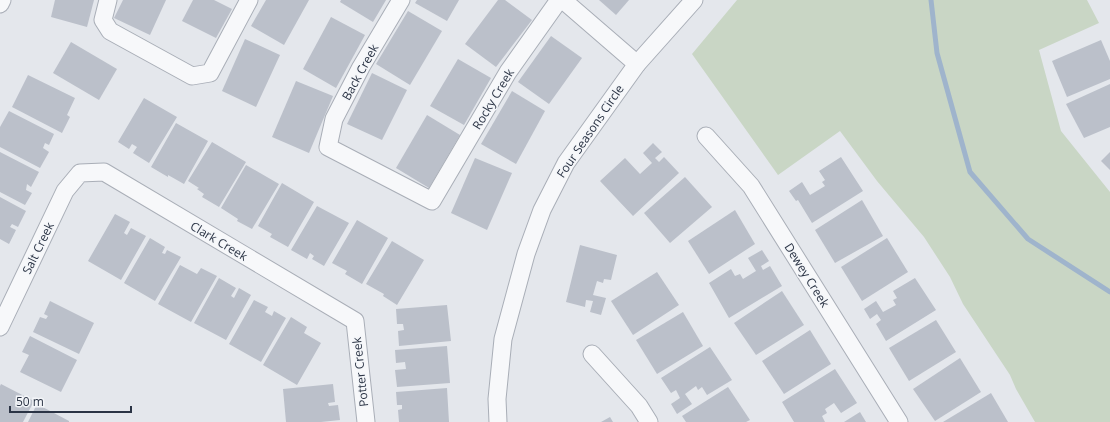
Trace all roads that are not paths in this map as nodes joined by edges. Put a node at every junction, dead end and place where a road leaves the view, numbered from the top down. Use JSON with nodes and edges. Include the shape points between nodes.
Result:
{"nodes":[{"id":1,"x":2,"y":0,"type":"edge"},
{"id":2,"x":108,"y":0,"type":"edge"},
{"id":3,"x":249,"y":0,"type":"edge"},
{"id":4,"x":401,"y":0,"type":"edge"},
{"id":5,"x":559,"y":0,"type":"edge"},
{"id":6,"x":563,"y":0,"type":"edge"},
{"id":7,"x":694,"y":0,"type":"edge"},
{"id":8,"x":0,"y":4,"type":"edge"},
{"id":9,"x":637,"y":64,"type":"junction"},
{"id":10,"x":706,"y":136,"type":"dead end"},
{"id":11,"x":80,"y":173,"type":"joint"},
{"id":12,"x":432,"y":201,"type":"joint"},
{"id":13,"x":355,"y":322,"type":"joint"},
{"id":14,"x":0,"y":327,"type":"edge"},
{"id":15,"x":592,"y":354,"type":"dead end"},
{"id":16,"x":366,"y":422,"type":"edge"},
{"id":17,"x":498,"y":422,"type":"edge"},
{"id":18,"x":649,"y":422,"type":"edge"},
{"id":19,"x":899,"y":422,"type":"edge"}],
"edges":[{"from":1,"to":8,"type":"street"},
{"from":2,"to":3,"type":"street","via":[[103,20],[110,31],[192,76],[210,73]]},
{"from":4,"to":12,"type":"street","name":"Back Creek","via":[[334,119],[328,147]]},
{"from":5,"to":12,"type":"street","name":"Rocky Creek","via":[[508,72]]},
{"from":6,"to":9,"type":"street"},
{"from":7,"to":9,"type":"street","name":"Four Seasons Circle"},
{"from":9,"to":17,"type":"street","name":"Four Seasons Circle","via":[[566,163],[542,210],[526,254],[503,340],[497,399]]},
{"from":10,"to":19,"type":"street","name":"Dewey Creek","via":[[751,186]]},
{"from":11,"to":13,"type":"street","name":"Clark Creek","via":[[104,172]]},
{"from":11,"to":14,"type":"street","name":"Salt Creek","via":[[65,191]]},
{"from":13,"to":16,"type":"street","name":"Potter Creek"},
{"from":15,"to":18,"type":"street","via":[[639,406]]}]}
